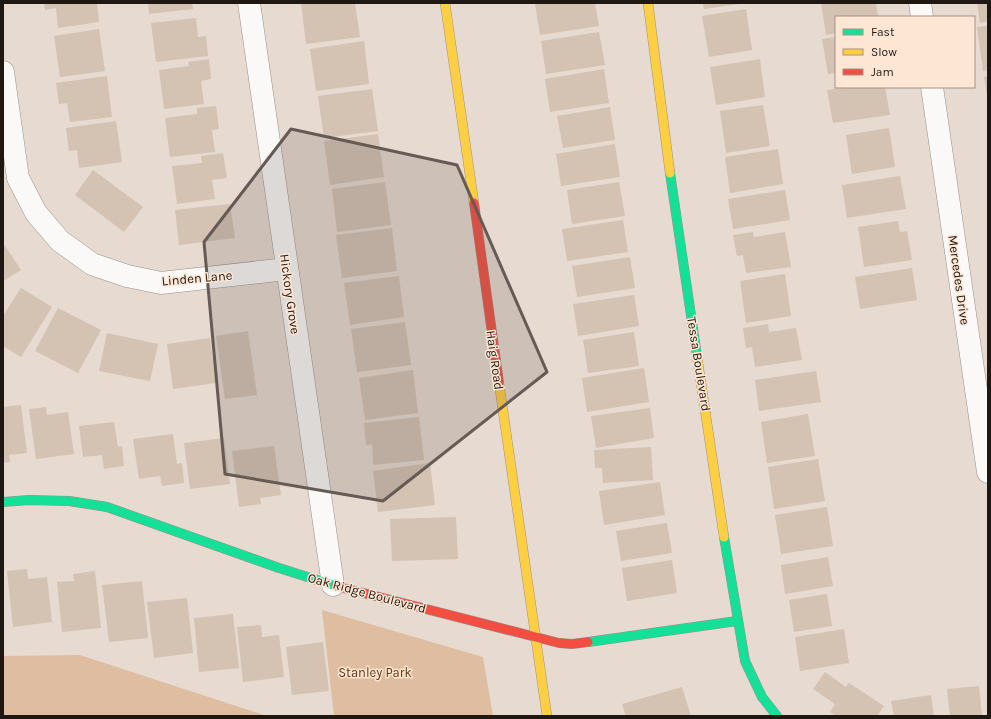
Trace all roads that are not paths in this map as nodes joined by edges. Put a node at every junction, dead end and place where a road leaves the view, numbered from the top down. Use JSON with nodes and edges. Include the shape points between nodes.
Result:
{"nodes":[{"id":1,"x":249,"y":3,"type":"edge"},
{"id":2,"x":445,"y":3,"type":"edge"},
{"id":3,"x":648,"y":3,"type":"edge"},
{"id":4,"x":920,"y":3,"type":"edge"},
{"id":5,"x":922,"y":16,"type":"edge"},
{"id":6,"x":3,"y":72,"type":"edge"},
{"id":7,"x":932,"y":88,"type":"edge"},
{"id":8,"x":287,"y":269,"type":"junction"},
{"id":9,"x":988,"y":472,"type":"edge"},
{"id":10,"x":3,"y":502,"type":"edge"},
{"id":11,"x":334,"y":585,"type":"junction"},
{"id":12,"x":738,"y":621,"type":"junction"},
{"id":13,"x":535,"y":638,"type":"junction"},
{"id":14,"x":547,"y":716,"type":"edge"},
{"id":15,"x":777,"y":716,"type":"edge"}],
"edges":[{"from":1,"to":8,"type":"street","name":"Hickory Grove"},
{"from":2,"to":13,"type":"street","name":"Haig Road"},
{"from":3,"to":12,"type":"street","name":"Tessa Boulevard","via":[[668,161]]},
{"from":4,"to":5,"type":"street"},
{"from":6,"to":8,"type":"street","name":"Linden Lane","via":[[18,178],[36,213],[60,241],[92,264],[127,276],[162,283]]},
{"from":7,"to":9,"type":"street","name":"Mercedes Drive"},
{"from":8,"to":11,"type":"street","name":"Hickory Grove"},
{"from":10,"to":11,"type":"street","name":"Oak Ridge Boulevard","via":[[69,501],[107,508]]},
{"from":11,"to":13,"type":"street","name":"Oak Ridge Boulevard"},
{"from":12,"to":13,"type":"street","name":"Oak Ridge Boulevard","via":[[572,644]]},
{"from":12,"to":15,"type":"street","name":"Tessa Boulevard","via":[[745,661],[762,697]]},
{"from":13,"to":14,"type":"street","name":"Haig Road"}]}
